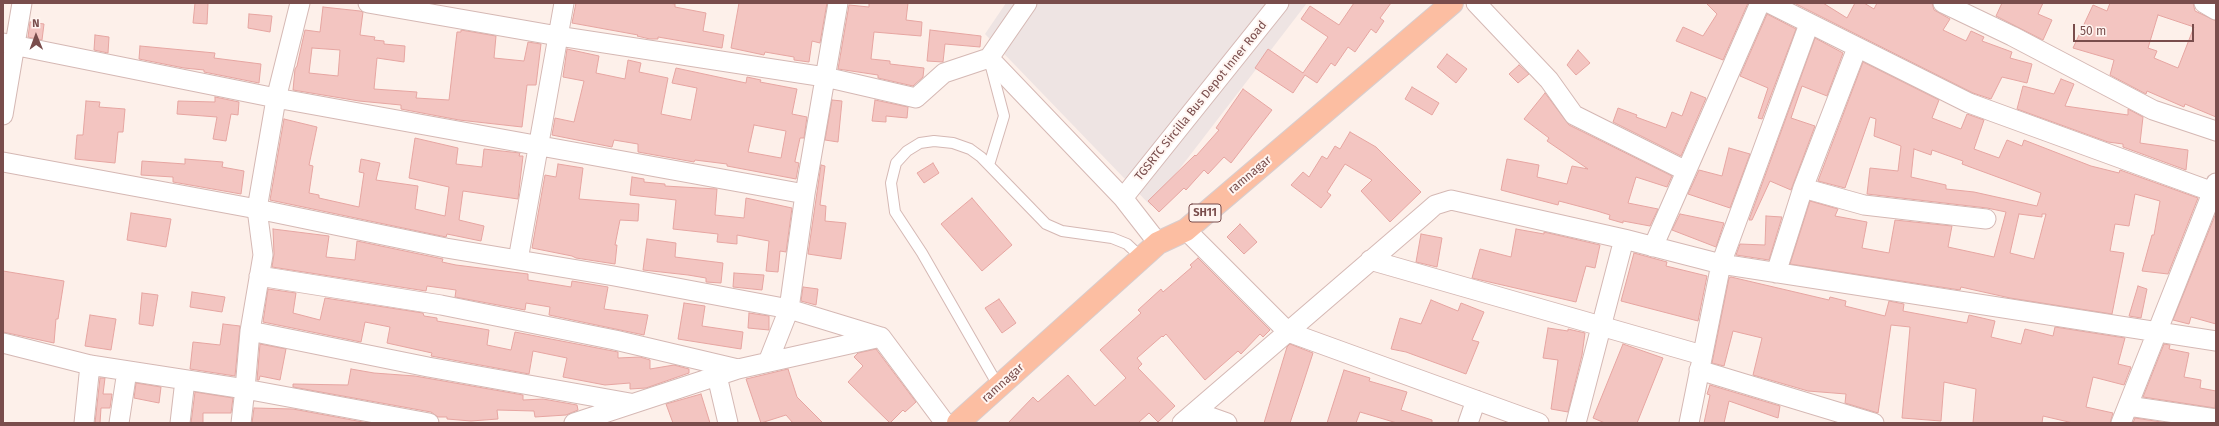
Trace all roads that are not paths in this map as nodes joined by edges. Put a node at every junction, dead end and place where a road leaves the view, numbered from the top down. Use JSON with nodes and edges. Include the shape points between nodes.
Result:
{"nodes":[{"id":1,"x":22,"y":3,"type":"edge"},
{"id":2,"x":300,"y":3,"type":"edge"},
{"id":3,"x":368,"y":3,"type":"edge"},
{"id":4,"x":564,"y":3,"type":"edge"},
{"id":5,"x":838,"y":3,"type":"edge"},
{"id":6,"x":1027,"y":3,"type":"edge"},
{"id":7,"x":1280,"y":3,"type":"edge"},
{"id":8,"x":1452,"y":3,"type":"edge"},
{"id":9,"x":1476,"y":3,"type":"edge"},
{"id":10,"x":1760,"y":3,"type":"edge"},
{"id":11,"x":1769,"y":3,"type":"edge"},
{"id":12,"x":1942,"y":3,"type":"edge"},
{"id":13,"x":2204,"y":3,"type":"edge"},
{"id":14,"x":2216,"y":10,"type":"edge"},
{"id":15,"x":1809,"y":24,"type":"junction"},
{"id":16,"x":558,"y":36,"type":"junction"},
{"id":17,"x":9,"y":45,"type":"edge"},
{"id":18,"x":1857,"y":48,"type":"junction"},
{"id":19,"x":989,"y":58,"type":"junction"},
{"id":20,"x":825,"y":77,"type":"junction"},
{"id":21,"x":276,"y":98,"type":"junction"},
{"id":22,"x":3,"y":115,"type":"edge"},
{"id":23,"x":2216,"y":131,"type":"edge"},
{"id":24,"x":539,"y":147,"type":"junction"},
{"id":25,"x":3,"y":162,"type":"edge"},
{"id":26,"x":988,"y":165,"type":"junction"},
{"id":27,"x":1686,"y":171,"type":"junction"},
{"id":28,"x":1803,"y":188,"type":"junction"},
{"id":29,"x":2215,"y":190,"type":"edge"},
{"id":30,"x":805,"y":194,"type":"junction"},
{"id":31,"x":1123,"y":198,"type":"junction"},
{"id":32,"x":257,"y":209,"type":"junction"},
{"id":33,"x":1986,"y":219,"type":"dead end"},
{"id":34,"x":1186,"y":230,"type":"junction"},
{"id":35,"x":1624,"y":239,"type":"junction"},
{"id":36,"x":1158,"y":243,"type":"junction"},
{"id":37,"x":1653,"y":247,"type":"junction"},
{"id":38,"x":1142,"y":258,"type":"junction"},
{"id":39,"x":518,"y":260,"type":"junction"},
{"id":40,"x":1370,"y":260,"type":"junction"},
{"id":41,"x":1721,"y":264,"type":"junction"},
{"id":42,"x":1776,"y":273,"type":"junction"},
{"id":43,"x":259,"y":276,"type":"junction"},
{"id":44,"x":789,"y":309,"type":"junction"},
{"id":45,"x":1601,"y":326,"type":"junction"},
{"id":46,"x":250,"y":331,"type":"junction"},
{"id":47,"x":1288,"y":332,"type":"junction"},
{"id":48,"x":2156,"y":333,"type":"junction"},
{"id":49,"x":882,"y":337,"type":"junction"},
{"id":50,"x":2216,"y":341,"type":"edge"},
{"id":51,"x":3,"y":343,"type":"edge"},
{"id":52,"x":768,"y":362,"type":"junction"},
{"id":53,"x":1701,"y":362,"type":"junction"},
{"id":54,"x":90,"y":365,"type":"junction"},
{"id":55,"x":738,"y":369,"type":"junction"},
{"id":56,"x":127,"y":371,"type":"junction"},
{"id":57,"x":717,"y":376,"type":"junction"},
{"id":58,"x":185,"y":380,"type":"junction"},
{"id":59,"x":998,"y":387,"type":"junction"},
{"id":60,"x":245,"y":389,"type":"junction"},
{"id":61,"x":1476,"y":400,"type":"junction"},
{"id":62,"x":633,"y":403,"type":"junction"},
{"id":63,"x":2125,"y":414,"type":"edge"},
{"id":64,"x":1189,"y":417,"type":"edge"},
{"id":65,"x":2216,"y":419,"type":"edge"},
{"id":66,"x":84,"y":423,"type":"edge"},
{"id":67,"x":119,"y":423,"type":"edge"},
{"id":68,"x":180,"y":423,"type":"edge"},
{"id":69,"x":241,"y":423,"type":"edge"},
{"id":70,"x":429,"y":423,"type":"edge"},
{"id":71,"x":574,"y":423,"type":"edge"},
{"id":72,"x":728,"y":423,"type":"edge"},
{"id":73,"x":945,"y":423,"type":"edge"},
{"id":74,"x":958,"y":423,"type":"edge"},
{"id":75,"x":1227,"y":423,"type":"edge"},
{"id":76,"x":1468,"y":423,"type":"edge"},
{"id":77,"x":1539,"y":423,"type":"edge"},
{"id":78,"x":1576,"y":423,"type":"edge"},
{"id":79,"x":1689,"y":423,"type":"edge"},
{"id":80,"x":1874,"y":423,"type":"edge"}],
"edges":[{"from":1,"to":17,"type":"street"},
{"from":2,"to":21,"type":"street"},
{"from":3,"to":16,"type":"street"},
{"from":4,"to":16,"type":"street"},
{"from":5,"to":20,"type":"street"},
{"from":6,"to":19,"type":"street"},
{"from":7,"to":31,"type":"street","name":"TGSRTC Sircilla Bus Depot Inner Road"},
{"from":8,"to":34,"type":"main road","name":"ramnagar","number":"SH11"},
{"from":9,"to":27,"type":"street","via":[[1549,80],[1574,115]]},
{"from":10,"to":27,"type":"street"},
{"from":11,"to":15,"type":"street"},
{"from":12,"to":23,"type":"street","via":[[2012,36],[2153,110]]},
{"from":13,"to":14,"type":"street"},
{"from":15,"to":18,"type":"street"},
{"from":15,"to":41,"type":"street"},
{"from":16,"to":20,"type":"street"},
{"from":16,"to":24,"type":"street"},
{"from":17,"to":21,"type":"street"},
{"from":17,"to":22,"type":"street"},
{"from":18,"to":28,"type":"street"},
{"from":18,"to":29,"type":"street","via":[[1969,103]]},
{"from":19,"to":20,"type":"street","via":[[944,73],[916,98]]},
{"from":19,"to":26,"type":"lane","via":[[1004,116]]},
{"from":19,"to":31,"type":"street"},
{"from":20,"to":30,"type":"street"},
{"from":21,"to":24,"type":"street"},
{"from":21,"to":32,"type":"street"},
{"from":24,"to":30,"type":"street"},
{"from":24,"to":39,"type":"street"},
{"from":25,"to":32,"type":"street"},
{"from":26,"to":38,"type":"lane","via":[[1046,224],[1062,231],[1112,238],[1127,244]]},
{"from":26,"to":59,"type":"lane","via":[[970,148],[934,141],[920,143],[907,151],[896,163],[891,183],[896,212]]},
{"from":27,"to":37,"type":"street"},
{"from":28,"to":33,"type":"street","via":[[1864,205]]},
{"from":28,"to":42,"type":"street"},
{"from":29,"to":48,"type":"street"},
{"from":30,"to":44,"type":"street"},
{"from":31,"to":36,"type":"street"},
{"from":32,"to":39,"type":"street","via":[[446,248]]},
{"from":32,"to":43,"type":"street","via":[[263,255]]},
{"from":34,"to":36,"type":"main road","name":"ramnagar","number":"SH11"},
{"from":34,"to":47,"type":"street"},
{"from":35,"to":37,"type":"street"},
{"from":35,"to":40,"type":"street","via":[[1451,200],[1435,205]]},
{"from":35,"to":45,"type":"street"},
{"from":36,"to":38,"type":"main road","name":"ramnagar","number":"SH11"},
{"from":37,"to":41,"type":"street"},
{"from":38,"to":59,"type":"main road","name":"ramnagar","number":"SH11"},
{"from":39,"to":44,"type":"street"},
{"from":40,"to":45,"type":"street"},
{"from":40,"to":47,"type":"street"},
{"from":41,"to":42,"type":"street"},
{"from":41,"to":53,"type":"street"},
{"from":42,"to":48,"type":"street"},
{"from":43,"to":46,"type":"street"},
{"from":43,"to":55,"type":"street","via":[[441,305],[615,340]]},
{"from":44,"to":49,"type":"street"},
{"from":44,"to":52,"type":"street"},
{"from":45,"to":53,"type":"street"},
{"from":45,"to":78,"type":"street"},
{"from":46,"to":60,"type":"street"},
{"from":46,"to":62,"type":"street","via":[[428,367]]},
{"from":47,"to":61,"type":"street"},
{"from":47,"to":64,"type":"street"},
{"from":48,"to":50,"type":"street"},
{"from":48,"to":63,"type":"street"},
{"from":49,"to":52,"type":"street"},
{"from":49,"to":73,"type":"street"},
{"from":51,"to":54,"type":"street"},
{"from":52,"to":55,"type":"street"},
{"from":53,"to":79,"type":"street"},
{"from":53,"to":80,"type":"street"},
{"from":54,"to":56,"type":"street"},
{"from":54,"to":66,"type":"street"},
{"from":55,"to":57,"type":"street"},
{"from":56,"to":58,"type":"street"},
{"from":56,"to":67,"type":"street"},
{"from":57,"to":62,"type":"street"},
{"from":57,"to":72,"type":"street"},
{"from":58,"to":60,"type":"street"},
{"from":58,"to":68,"type":"street"},
{"from":59,"to":74,"type":"main road","name":"ramnagar","number":"SH11"},
{"from":60,"to":69,"type":"street"},
{"from":60,"to":70,"type":"street"},
{"from":61,"to":76,"type":"street"},
{"from":61,"to":77,"type":"street"},
{"from":62,"to":71,"type":"street"},
{"from":63,"to":65,"type":"street"},
{"from":64,"to":75,"type":"street"}]}
